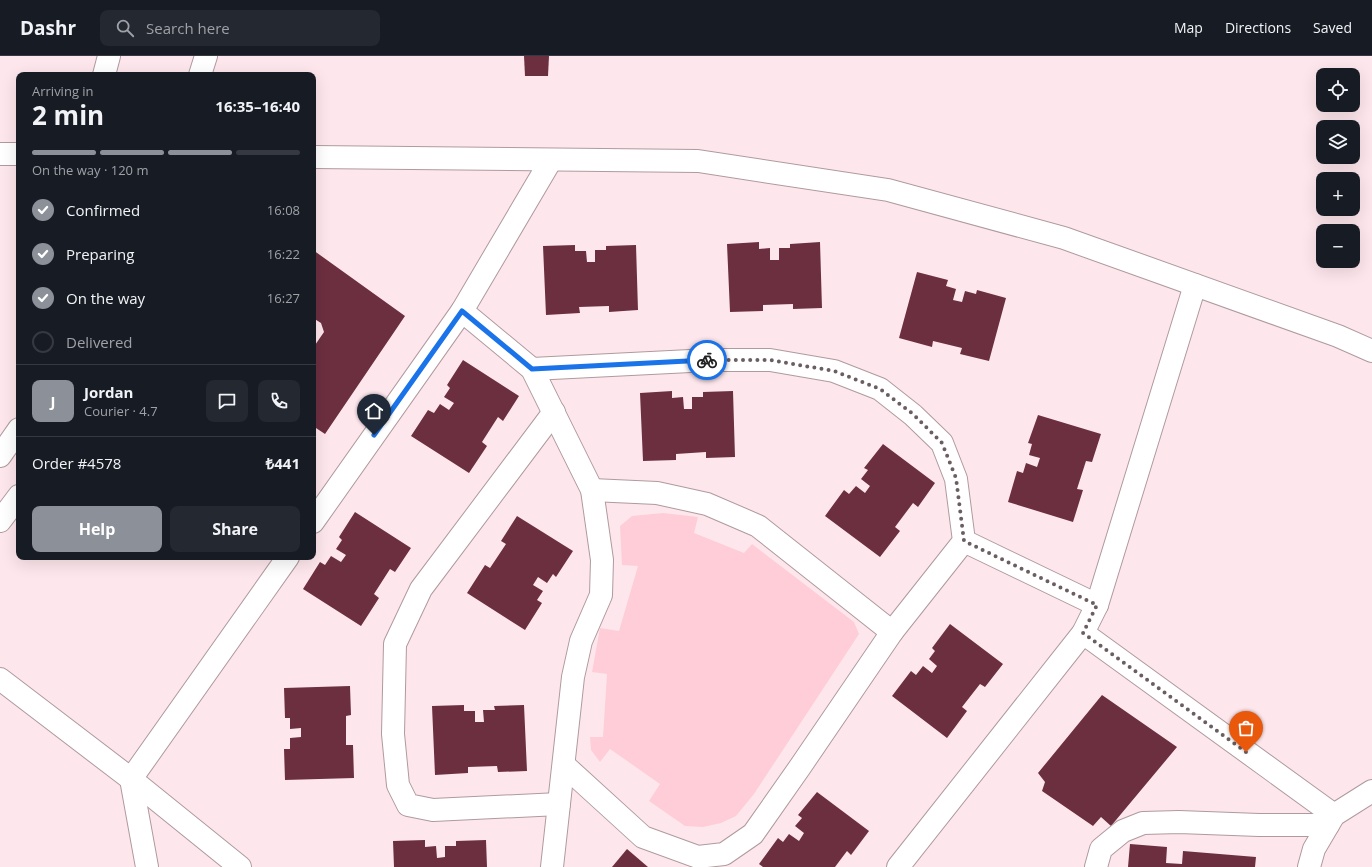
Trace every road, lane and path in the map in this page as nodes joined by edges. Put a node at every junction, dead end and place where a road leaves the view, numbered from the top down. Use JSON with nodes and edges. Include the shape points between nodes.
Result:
{"nodes":[{"id":1,"x":109,"y":56,"type":"edge"},
{"id":2,"x":206,"y":56,"type":"edge"},
{"id":3,"x":105,"y":72,"type":"edge"},
{"id":4,"x":201,"y":72,"type":"edge"},
{"id":5,"x":0,"y":154,"type":"edge"},
{"id":6,"x":16,"y":154,"type":"edge"},
{"id":7,"x":316,"y":157,"type":"edge"},
{"id":8,"x":550,"y":160,"type":"junction"},
{"id":9,"x":1195,"y":285,"type":"junction"},
{"id":10,"x":462,"y":311,"type":"junction"},
{"id":11,"x":1372,"y":352,"type":"edge"},
{"id":12,"x":532,"y":369,"type":"junction"},
{"id":13,"x":554,"y":412,"type":"junction"},
{"id":14,"x":16,"y":433,"type":"edge"},
{"id":15,"x":0,"y":456,"type":"edge"},
{"id":16,"x":592,"y":490,"type":"junction"},
{"id":17,"x":16,"y":500,"type":"edge"},
{"id":18,"x":316,"y":518,"type":"edge"},
{"id":19,"x":0,"y":521,"type":"edge"},
{"id":20,"x":964,"y":541,"type":"junction"},
{"id":21,"x":286,"y":560,"type":"edge"},
{"id":22,"x":1097,"y":605,"type":"junction"},
{"id":23,"x":892,"y":632,"type":"junction"},
{"id":24,"x":1083,"y":633,"type":"junction"},
{"id":25,"x":0,"y":679,"type":"edge"},
{"id":26,"x":564,"y":766,"type":"junction"},
{"id":27,"x":131,"y":779,"type":"junction"},
{"id":28,"x":1372,"y":791,"type":"edge"},
{"id":29,"x":559,"y":804,"type":"junction"},
{"id":30,"x":1331,"y":820,"type":"junction"},
{"id":31,"x":147,"y":867,"type":"edge"},
{"id":32,"x":240,"y":867,"type":"edge"},
{"id":33,"x":552,"y":867,"type":"edge"},
{"id":34,"x":898,"y":867,"type":"edge"},
{"id":35,"x":1096,"y":867,"type":"edge"},
{"id":36,"x":1309,"y":867,"type":"edge"}],
"edges":[{"from":1,"to":3,"type":"street"},
{"from":2,"to":4,"type":"street"},
{"from":5,"to":6,"type":"street"},
{"from":7,"to":8,"type":"street"},
{"from":8,"to":9,"type":"street","via":[[698,161],[888,190],[1064,238]]},
{"from":8,"to":10,"type":"street"},
{"from":9,"to":11,"type":"street","via":[[1338,336]]},
{"from":9,"to":22,"type":"street"},
{"from":10,"to":12,"type":"street"},
{"from":10,"to":18,"type":"street"},
{"from":12,"to":13,"type":"street"},
{"from":12,"to":20,"type":"street","via":[[710,360],[770,360],[834,371],[880,389],[913,414],[942,443],[956,478]]},
{"from":13,"to":16,"type":"street"},
{"from":13,"to":29,"type":"street","via":[[421,589],[395,644],[393,734],[398,785],[408,805],[433,810]]},
{"from":14,"to":15,"type":"street"},
{"from":16,"to":23,"type":"street","via":[[657,494],[708,504],[758,526]]},
{"from":16,"to":26,"type":"street","via":[[602,560],[601,595],[581,641],[573,677]]},
{"from":17,"to":19,"type":"street"},
{"from":20,"to":22,"type":"street"},
{"from":20,"to":23,"type":"street"},
{"from":21,"to":27,"type":"street"},
{"from":22,"to":24,"type":"street"},
{"from":23,"to":26,"type":"street","via":[[753,834],[724,854],[698,857],[643,837]]},
{"from":24,"to":30,"type":"street"},
{"from":24,"to":34,"type":"street"},
{"from":25,"to":27,"type":"street"},
{"from":26,"to":29,"type":"street"},
{"from":27,"to":31,"type":"street"},
{"from":27,"to":32,"type":"street"},
{"from":28,"to":30,"type":"street"},
{"from":29,"to":33,"type":"street"},
{"from":30,"to":35,"type":"street","via":[[1259,825],[1143,823],[1123,831],[1101,849]]},
{"from":30,"to":36,"type":"street","via":[[1314,849]]}]}
